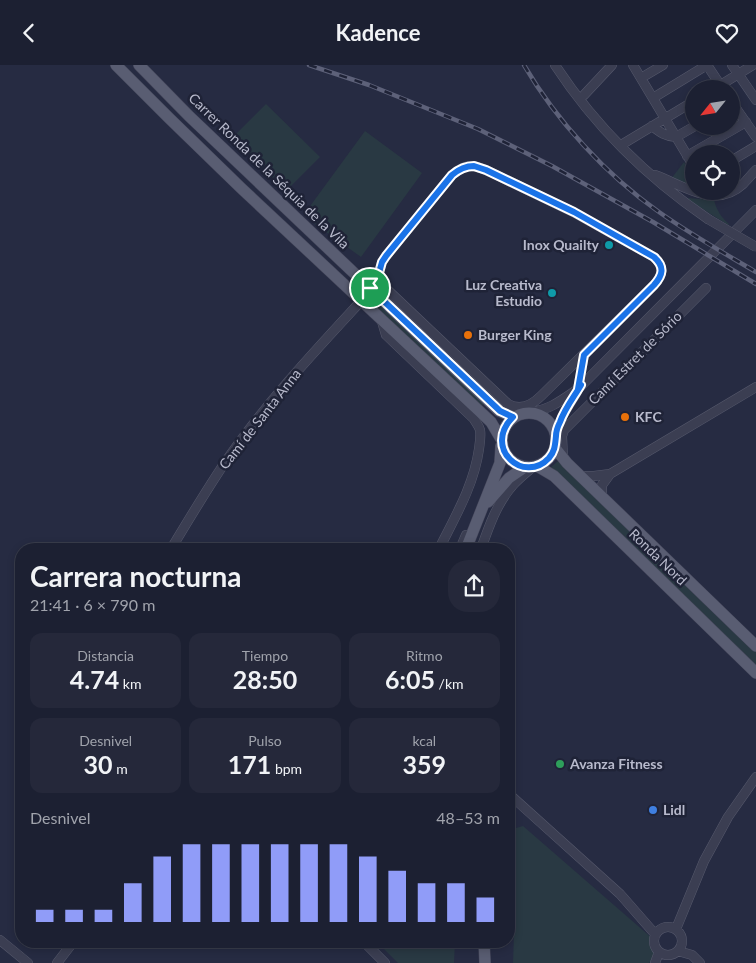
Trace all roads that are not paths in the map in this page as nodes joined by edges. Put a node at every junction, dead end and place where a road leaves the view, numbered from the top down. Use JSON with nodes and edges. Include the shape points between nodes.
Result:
{"nodes":[{"id":1,"x":116,"y":65,"type":"edge"},
{"id":2,"x":139,"y":65,"type":"edge"},
{"id":3,"x":555,"y":65,"type":"edge"},
{"id":4,"x":612,"y":65,"type":"edge"},
{"id":5,"x":633,"y":65,"type":"edge"},
{"id":6,"x":663,"y":65,"type":"edge"},
{"id":7,"x":707,"y":65,"type":"edge"},
{"id":8,"x":732,"y":65,"type":"edge"},
{"id":9,"x":753,"y":65,"type":"edge"},
{"id":10,"x":738,"y":74,"type":"junction"},
{"id":11,"x":641,"y":78,"type":"junction"},
{"id":12,"x":715,"y":80,"type":"edge"},
{"id":13,"x":729,"y":80,"type":"edge"},
{"id":14,"x":584,"y":95,"type":"dead end"},
{"id":15,"x":653,"y":98,"type":"junction"},
{"id":16,"x":756,"y":100,"type":"edge"},
{"id":17,"x":685,"y":106,"type":"edge"},
{"id":18,"x":740,"y":114,"type":"edge"},
{"id":19,"x":665,"y":118,"type":"junction"},
{"id":20,"x":746,"y":122,"type":"junction"},
{"id":21,"x":652,"y":126,"type":"junction"},
{"id":22,"x":685,"y":132,"type":"edge"},
{"id":23,"x":676,"y":137,"type":"junction"},
{"id":24,"x":756,"y":137,"type":"edge"},
{"id":25,"x":621,"y":145,"type":"junction"},
{"id":26,"x":706,"y":145,"type":"edge"},
{"id":27,"x":756,"y":146,"type":"edge"},
{"id":28,"x":685,"y":153,"type":"edge"},
{"id":29,"x":740,"y":156,"type":"edge"},
{"id":30,"x":756,"y":169,"type":"edge"},
{"id":31,"x":649,"y":173,"type":"junction"},
{"id":32,"x":740,"y":186,"type":"edge"},
{"id":33,"x":685,"y":188,"type":"edge"},
{"id":34,"x":756,"y":210,"type":"edge"},
{"id":35,"x":756,"y":247,"type":"edge"},
{"id":36,"x":373,"y":284,"type":"junction"},
{"id":37,"x":706,"y":288,"type":"dead end"},
{"id":38,"x":362,"y":300,"type":"junction"},
{"id":39,"x":381,"y":318,"type":"junction"},
{"id":40,"x":584,"y":355,"type":"junction"},
{"id":41,"x":482,"y":379,"type":"junction"},
{"id":42,"x":580,"y":387,"type":"junction"},
{"id":43,"x":756,"y":387,"type":"edge"},
{"id":44,"x":484,"y":396,"type":"junction"},
{"id":45,"x":512,"y":412,"type":"junction"},
{"id":46,"x":532,"y":412,"type":"junction"},
{"id":47,"x":556,"y":435,"type":"junction"},
{"id":48,"x":501,"y":441,"type":"junction"},
{"id":49,"x":555,"y":448,"type":"junction"},
{"id":50,"x":563,"y":458,"type":"junction"},
{"id":51,"x":532,"y":466,"type":"junction"},
{"id":52,"x":610,"y":473,"type":"junction"},
{"id":53,"x":581,"y":476,"type":"junction"},
{"id":54,"x":487,"y":495,"type":"junction"},
{"id":55,"x":602,"y":497,"type":"junction"},
{"id":56,"x":482,"y":509,"type":"junction"},
{"id":57,"x":176,"y":543,"type":"edge"},
{"id":58,"x":442,"y":543,"type":"edge"},
{"id":59,"x":463,"y":543,"type":"edge"},
{"id":60,"x":468,"y":543,"type":"edge"},
{"id":61,"x":483,"y":543,"type":"edge"},
{"id":62,"x":756,"y":646,"type":"edge"},
{"id":63,"x":756,"y":673,"type":"edge"},
{"id":64,"x":756,"y":777,"type":"edge"},
{"id":65,"x":515,"y":802,"type":"edge"},
{"id":66,"x":676,"y":929,"type":"junction"},
{"id":67,"x":655,"y":934,"type":"junction"},
{"id":68,"x":0,"y":940,"type":"edge"},
{"id":69,"x":69,"y":948,"type":"edge"},
{"id":70,"x":370,"y":948,"type":"edge"},
{"id":71,"x":484,"y":948,"type":"edge"},
{"id":72,"x":678,"y":951,"type":"junction"},
{"id":73,"x":659,"y":952,"type":"junction"},
{"id":74,"x":28,"y":963,"type":"edge"},
{"id":75,"x":57,"y":963,"type":"edge"},
{"id":76,"x":385,"y":963,"type":"edge"},
{"id":77,"x":485,"y":963,"type":"edge"},
{"id":78,"x":655,"y":963,"type":"edge"},
{"id":79,"x":700,"y":963,"type":"edge"}],
"edges":[{"from":1,"to":38,"type":"main road"},
{"from":2,"to":36,"type":"main road","name":"Carrer Ronda de la Séquia de la Vila","via":[[193,120]]},
{"from":3,"to":25,"type":"street","via":[[580,100]]},
{"from":4,"to":14,"type":"street"},
{"from":5,"to":11,"type":"street"},
{"from":6,"to":11,"type":"street"},
{"from":7,"to":12,"type":"street"},
{"from":7,"to":15,"type":"street"},
{"from":8,"to":10,"type":"street"},
{"from":9,"to":10,"type":"street"},
{"from":10,"to":13,"type":"street"},
{"from":10,"to":16,"type":"street"},
{"from":11,"to":15,"type":"street"},
{"from":15,"to":19,"type":"street"},
{"from":17,"to":19,"type":"street"},
{"from":18,"to":20,"type":"street"},
{"from":19,"to":21,"type":"street"},
{"from":19,"to":23,"type":"street"},
{"from":20,"to":24,"type":"street"},
{"from":20,"to":26,"type":"street"},
{"from":21,"to":23,"type":"street","via":[[668,137]]},
{"from":21,"to":25,"type":"street"},
{"from":22,"to":23,"type":"street"},
{"from":23,"to":28,"type":"street"},
{"from":25,"to":31,"type":"street"},
{"from":27,"to":29,"type":"street"},
{"from":30,"to":32,"type":"street"},
{"from":31,"to":33,"type":"street"},
{"from":31,"to":35,"type":"street","bridge":true,"via":[[708,219]]},
{"from":34,"to":42,"type":"street"},
{"from":36,"to":40,"type":"street","via":[[386,256],[452,175],[470,166],[486,170],[574,212],[654,257],[662,267],[654,285]]},
{"from":36,"to":41,"type":"street","name":"Carrer Ronda de la Séquia de la Vila"},
{"from":36,"to":44,"type":"main road","name":"Carrer Ronda de la Séquia de la Vila"},
{"from":37,"to":50,"type":"street","name":"Camí Estret de Sório","via":[[564,429]]},
{"from":38,"to":39,"type":"main road"},
{"from":38,"to":57,"type":"street","name":"Camí de Santa Anna","via":[[244,436]]},
{"from":39,"to":48,"type":"main road","via":[[491,422]]},
{"from":39,"to":58,"type":"street","via":[[386,335],[480,428],[478,459]]},
{"from":40,"to":42,"type":"street"},
{"from":40,"to":45,"type":"street","via":[[534,403],[517,407]]},
{"from":41,"to":44,"type":"street"},
{"from":41,"to":45,"type":"street","name":"Carrer Ronda de la Séquia de la Vila"},
{"from":42,"to":46,"type":"street","via":[[550,407]]},
{"from":42,"to":47,"type":"street","via":[[562,415]]},
{"from":43,"to":52,"type":"street"},
{"from":44,"to":45,"type":"main road","name":"Carrer Ronda de la Séquia de la Vila","via":[[500,411]]},
{"from":45,"to":46,"type":"main road"},
{"from":45,"to":48,"type":"main road"},
{"from":46,"to":47,"type":"main road","via":[[547,420]]},
{"from":47,"to":49,"type":"main road"},
{"from":48,"to":51,"type":"main road","via":[[511,460],[518,465]]},
{"from":48,"to":54,"type":"main road","via":[[500,463]]},
{"from":49,"to":50,"type":"main road","name":"Ronda Nord"},
{"from":49,"to":51,"type":"main road","via":[[545,462]]},
{"from":50,"to":53,"type":"main road","name":"Ronda Nord"},
{"from":51,"to":56,"type":"main road","via":[[509,478]]},
{"from":51,"to":61,"type":"street","via":[[504,497]]},
{"from":51,"to":63,"type":"main road","name":"Ronda Nord","via":[[554,476]]},
{"from":52,"to":53,"type":"street"},
{"from":52,"to":55,"type":"street","via":[[602,485]]},
{"from":53,"to":55,"type":"main road","name":"Ronda Nord"},
{"from":54,"to":56,"type":"main road"},
{"from":54,"to":59,"type":"street"},
{"from":55,"to":62,"type":"main road","name":"Ronda Nord"},
{"from":56,"to":60,"type":"main road"},
{"from":64,"to":66,"type":"street","via":[[728,817],[704,861]]},
{"from":65,"to":67,"type":"street","via":[[620,894]]},
{"from":66,"to":67,"type":"street","via":[[662,928]]},
{"from":66,"to":72,"type":"street","via":[[682,943]]},
{"from":67,"to":73,"type":"street","via":[[654,944]]},
{"from":68,"to":74,"type":"street"},
{"from":69,"to":75,"type":"street"},
{"from":70,"to":76,"type":"street"},
{"from":71,"to":77,"type":"main road"},
{"from":72,"to":73,"type":"street","via":[[668,955]]},
{"from":72,"to":79,"type":"street","via":[[692,955]]},
{"from":73,"to":78,"type":"street"}]}
